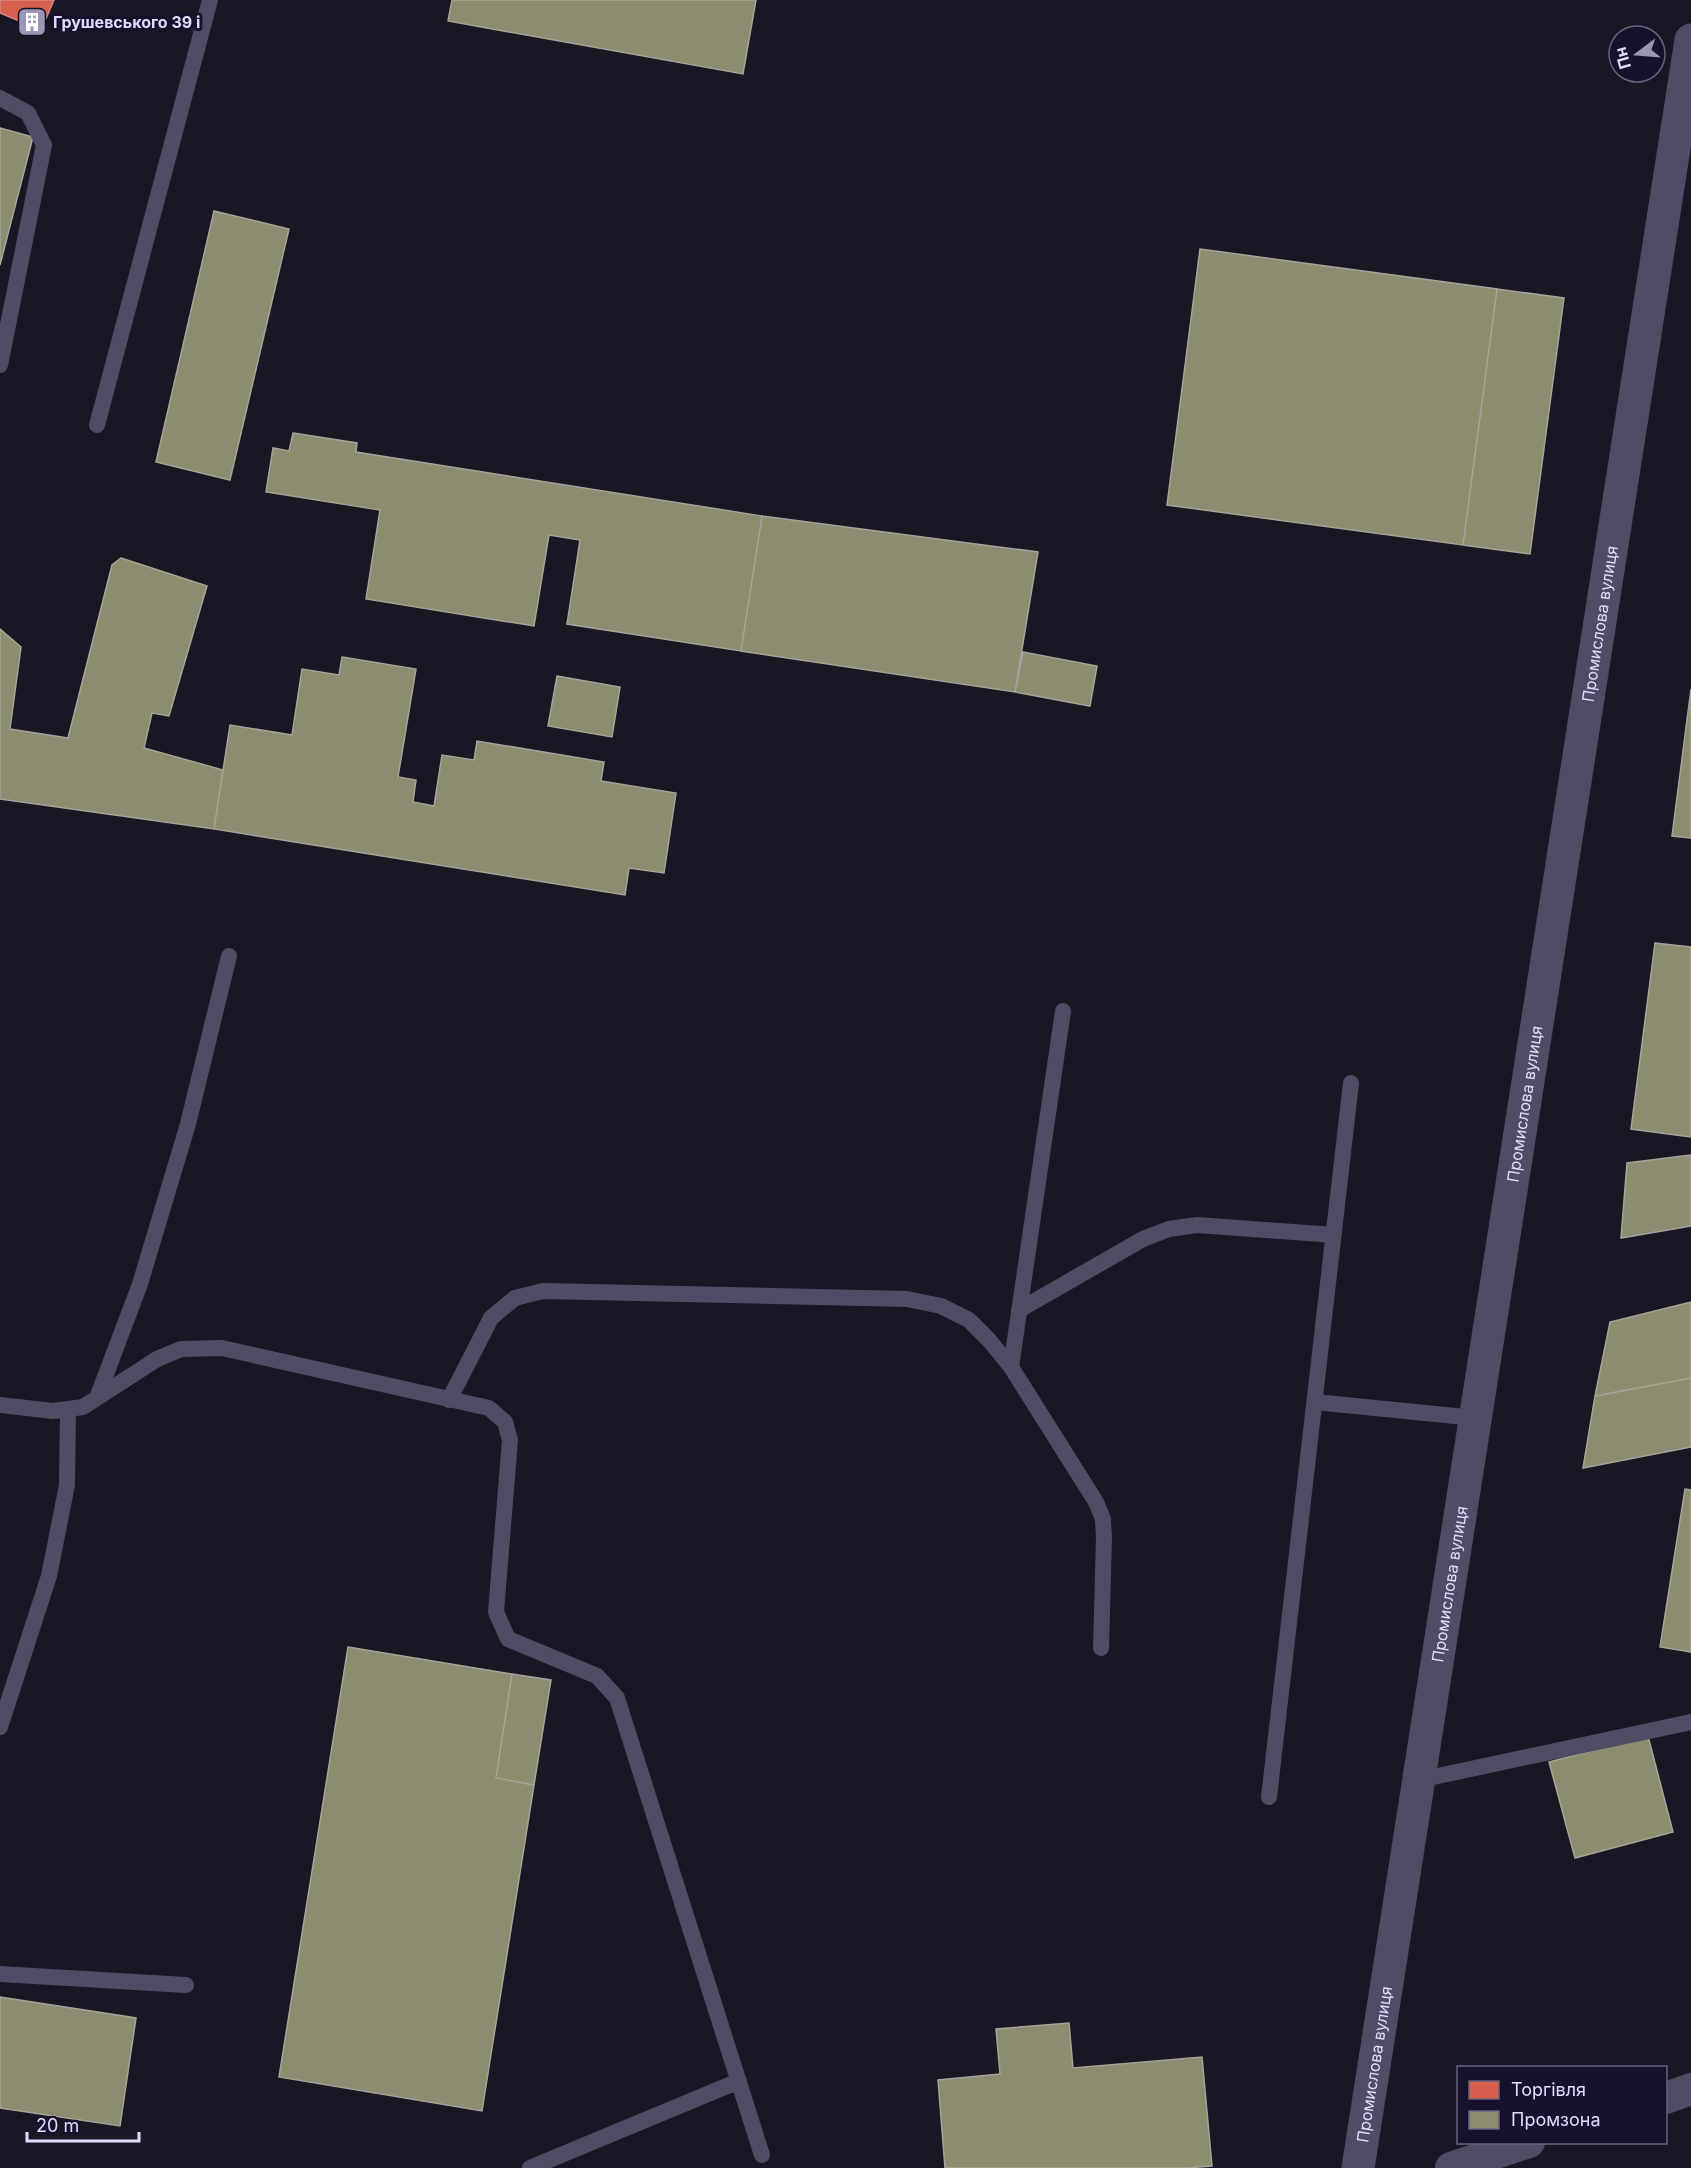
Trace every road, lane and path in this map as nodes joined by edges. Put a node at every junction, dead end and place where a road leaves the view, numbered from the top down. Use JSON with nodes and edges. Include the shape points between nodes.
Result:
{"nodes":[{"id":1,"x":210,"y":0,"type":"edge"},
{"id":2,"x":1691,"y":40,"type":"edge"},
{"id":3,"x":0,"y":98,"type":"edge"},
{"id":4,"x":0,"y":365,"type":"edge"},
{"id":5,"x":97,"y":425,"type":"dead end"},
{"id":6,"x":229,"y":957,"type":"dead end"},
{"id":7,"x":1063,"y":1011,"type":"dead end"},
{"id":8,"x":1351,"y":1083,"type":"dead end"},
{"id":9,"x":1334,"y":1235,"type":"junction"},
{"id":10,"x":1019,"y":1310,"type":"junction"},
{"id":11,"x":1011,"y":1366,"type":"junction"},
{"id":12,"x":97,"y":1398,"type":"junction"},
{"id":13,"x":449,"y":1400,"type":"junction"},
{"id":14,"x":1315,"y":1402,"type":"junction"},
{"id":15,"x":0,"y":1405,"type":"edge"},
{"id":16,"x":68,"y":1409,"type":"junction"},
{"id":17,"x":1475,"y":1418,"type":"junction"},
{"id":18,"x":1101,"y":1648,"type":"dead end"},
{"id":19,"x":1691,"y":1722,"type":"edge"},
{"id":20,"x":0,"y":1727,"type":"edge"},
{"id":21,"x":1419,"y":1780,"type":"junction"},
{"id":22,"x":1269,"y":1797,"type":"dead end"},
{"id":23,"x":0,"y":1974,"type":"edge"},
{"id":24,"x":186,"y":1985,"type":"dead end"},
{"id":25,"x":739,"y":2081,"type":"junction"},
{"id":26,"x":1691,"y":2089,"type":"edge"},
{"id":27,"x":1667,"y":2097,"type":"edge"},
{"id":28,"x":1523,"y":2144,"type":"edge"},
{"id":29,"x":762,"y":2155,"type":"dead end"},
{"id":30,"x":530,"y":2168,"type":"edge"},
{"id":31,"x":1358,"y":2168,"type":"edge"},
{"id":32,"x":1451,"y":2168,"type":"edge"}],
"edges":[{"from":1,"to":5,"type":"lane"},
{"from":2,"to":17,"type":"street","name":"Промислова вулиця"},
{"from":3,"to":4,"type":"lane","via":[[28,112],[44,145]]},
{"from":6,"to":12,"type":"lane","via":[[188,1124],[140,1284]]},
{"from":7,"to":10,"type":"lane"},
{"from":8,"to":9,"type":"lane"},
{"from":9,"to":10,"type":"lane","via":[[1197,1225],[1168,1228]]},
{"from":9,"to":14,"type":"lane"},
{"from":10,"to":11,"type":"lane"},
{"from":11,"to":13,"type":"lane","via":[[969,1320],[941,1306],[907,1299],[543,1291],[515,1298],[491,1318]]},
{"from":11,"to":18,"type":"lane","via":[[1103,1519]]},
{"from":12,"to":13,"type":"lane","via":[[181,1349],[222,1348]]},
{"from":12,"to":16,"type":"lane","via":[[83,1407]]},
{"from":13,"to":25,"type":"lane","via":[[489,1408],[505,1422],[510,1440],[496,1612],[508,1639],[597,1676],[617,1698]]},
{"from":14,"to":17,"type":"lane"},
{"from":14,"to":22,"type":"lane"},
{"from":15,"to":16,"type":"lane"},
{"from":16,"to":20,"type":"lane","via":[[68,1485],[49,1576]]},
{"from":17,"to":21,"type":"street","name":"Промислова вулиця"},
{"from":19,"to":21,"type":"lane"},
{"from":21,"to":31,"type":"street","name":"Промислова вулиця"},
{"from":23,"to":24,"type":"lane"},
{"from":25,"to":29,"type":"lane"},
{"from":25,"to":30,"type":"lane"},
{"from":26,"to":27,"type":"street"},
{"from":28,"to":32,"type":"street"}]}
